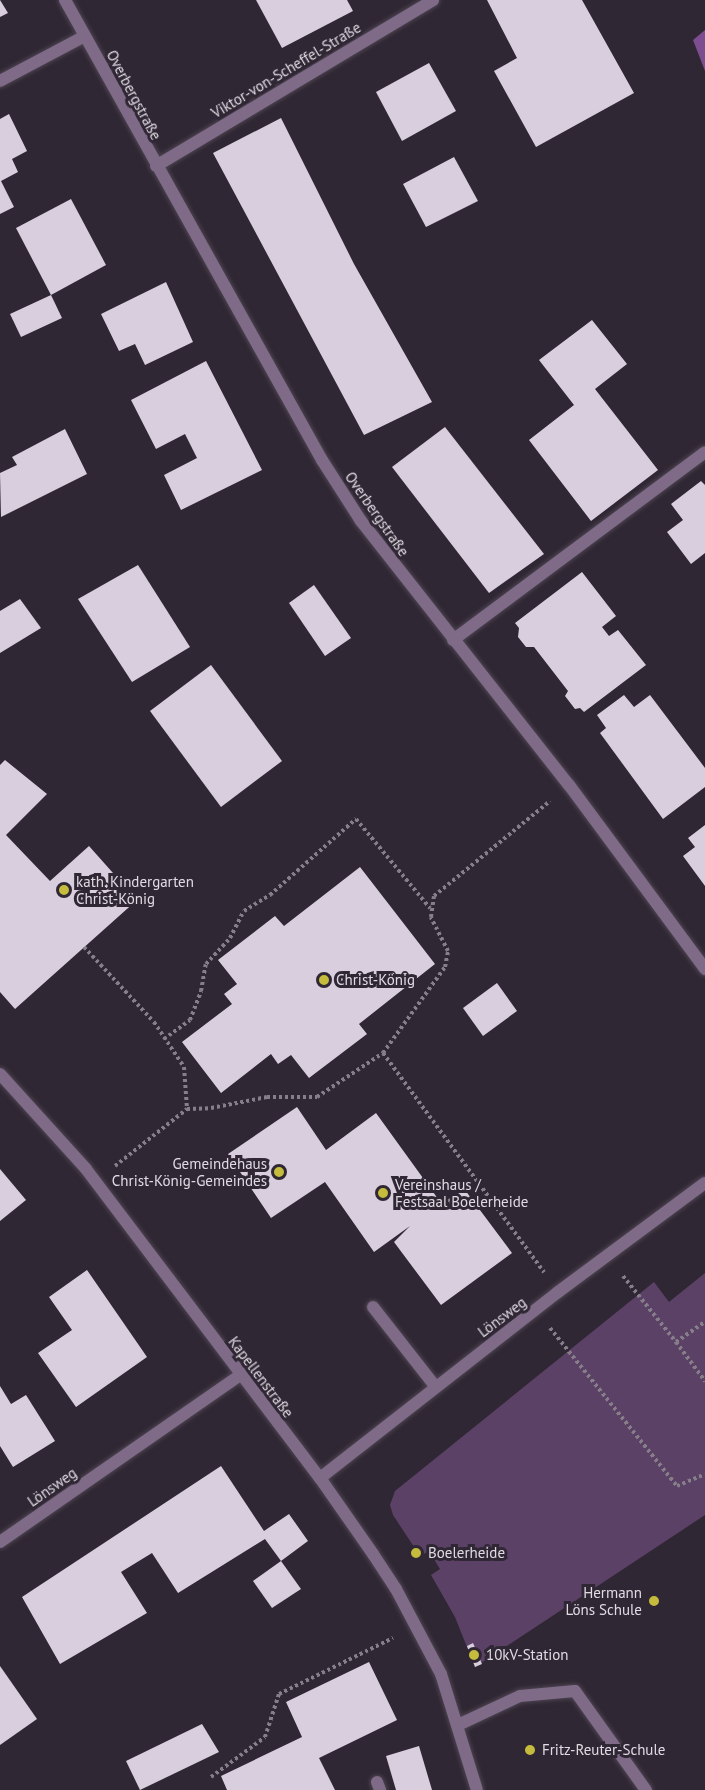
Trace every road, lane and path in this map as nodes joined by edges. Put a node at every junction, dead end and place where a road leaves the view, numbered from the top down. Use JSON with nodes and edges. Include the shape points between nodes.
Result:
{"nodes":[{"id":1,"x":65,"y":0,"type":"edge"},
{"id":2,"x":433,"y":0,"type":"edge"},
{"id":3,"x":85,"y":36,"type":"junction"},
{"id":4,"x":0,"y":81,"type":"edge"},
{"id":5,"x":156,"y":166,"type":"junction"},
{"id":6,"x":705,"y":452,"type":"edge"},
{"id":7,"x":453,"y":640,"type":"junction"},
{"id":8,"x":569,"y":785,"type":"junction"},
{"id":9,"x":431,"y":909,"type":"junction"},
{"id":10,"x":84,"y":947,"type":"dead end"},
{"id":11,"x":705,"y":969,"type":"edge"},
{"id":12,"x":164,"y":1038,"type":"junction"},
{"id":13,"x":383,"y":1053,"type":"junction"},
{"id":14,"x":0,"y":1074,"type":"edge"},
{"id":15,"x":187,"y":1109,"type":"junction"},
{"id":16,"x":117,"y":1165,"type":"dead end"},
{"id":17,"x":705,"y":1183,"type":"edge"},
{"id":18,"x":609,"y":1255,"type":"junction"},
{"id":19,"x":558,"y":1292,"type":"junction"},
{"id":20,"x":372,"y":1307,"type":"dead end"},
{"id":21,"x":705,"y":1322,"type":"edge"},
{"id":22,"x":676,"y":1342,"type":"junction"},
{"id":23,"x":568,"y":1350,"type":"dead end"},
{"id":24,"x":240,"y":1375,"type":"junction"},
{"id":25,"x":705,"y":1381,"type":"edge"},
{"id":26,"x":435,"y":1386,"type":"junction"},
{"id":27,"x":705,"y":1474,"type":"edge"},
{"id":28,"x":320,"y":1478,"type":"junction"},
{"id":29,"x":0,"y":1542,"type":"edge"},
{"id":30,"x":416,"y":1627,"type":"junction"},
{"id":31,"x":458,"y":1725,"type":"junction"},
{"id":32,"x":211,"y":1777,"type":"dead end"},
{"id":33,"x":477,"y":1790,"type":"edge"},
{"id":34,"x":646,"y":1790,"type":"edge"}],
"edges":[{"from":1,"to":3,"type":"street","name":"Overbergstraße"},
{"from":2,"to":5,"type":"street","name":"Viktor-von-Scheffel-Straße"},
{"from":3,"to":4,"type":"street"},
{"from":3,"to":5,"type":"street","name":"Overbergstraße"},
{"from":5,"to":7,"type":"street","name":"Overbergstraße","via":[[322,460],[361,521]]},
{"from":6,"to":7,"type":"street"},
{"from":7,"to":8,"type":"street","name":"Overbergstraße"},
{"from":8,"to":9,"type":"path","via":[[442,887],[434,896]]},
{"from":8,"to":11,"type":"street","name":"Overbergstraße"},
{"from":9,"to":12,"type":"path","via":[[356,819],[270,896],[244,911],[231,938],[206,964],[190,1020]]},
{"from":9,"to":13,"type":"path","via":[[431,917],[448,951],[445,967]]},
{"from":10,"to":12,"type":"path","via":[[154,1022]]},
{"from":12,"to":15,"type":"path","via":[[184,1067]]},
{"from":13,"to":15,"type":"path","via":[[317,1097],[267,1097]]},
{"from":13,"to":19,"type":"path"},
{"from":14,"to":24,"type":"street","name":"Kapellenstraße","via":[[86,1169]]},
{"from":15,"to":16,"type":"path"},
{"from":17,"to":18,"type":"street","name":"Lönsweg"},
{"from":18,"to":19,"type":"street","name":"Lönsweg"},
{"from":18,"to":22,"type":"path"},
{"from":19,"to":26,"type":"street","name":"Lönsweg"},
{"from":20,"to":26,"type":"street"},
{"from":21,"to":22,"type":"path"},
{"from":22,"to":25,"type":"path"},
{"from":23,"to":27,"type":"path","via":[[677,1486]]},
{"from":24,"to":28,"type":"street","name":"Kapellenstraße"},
{"from":24,"to":29,"type":"street","name":"Lönsweg"},
{"from":26,"to":28,"type":"street","name":"Lönsweg"},
{"from":28,"to":30,"type":"street","name":"Kapellenstraße","via":[[396,1589]]},
{"from":30,"to":31,"type":"street","name":"Kapellenstraße","via":[[441,1674]]},
{"from":30,"to":32,"type":"path","via":[[279,1694],[265,1737]]},
{"from":31,"to":33,"type":"street","name":"Kapellenstraße"},
{"from":31,"to":34,"type":"street","via":[[519,1696],[574,1691]]}]}
